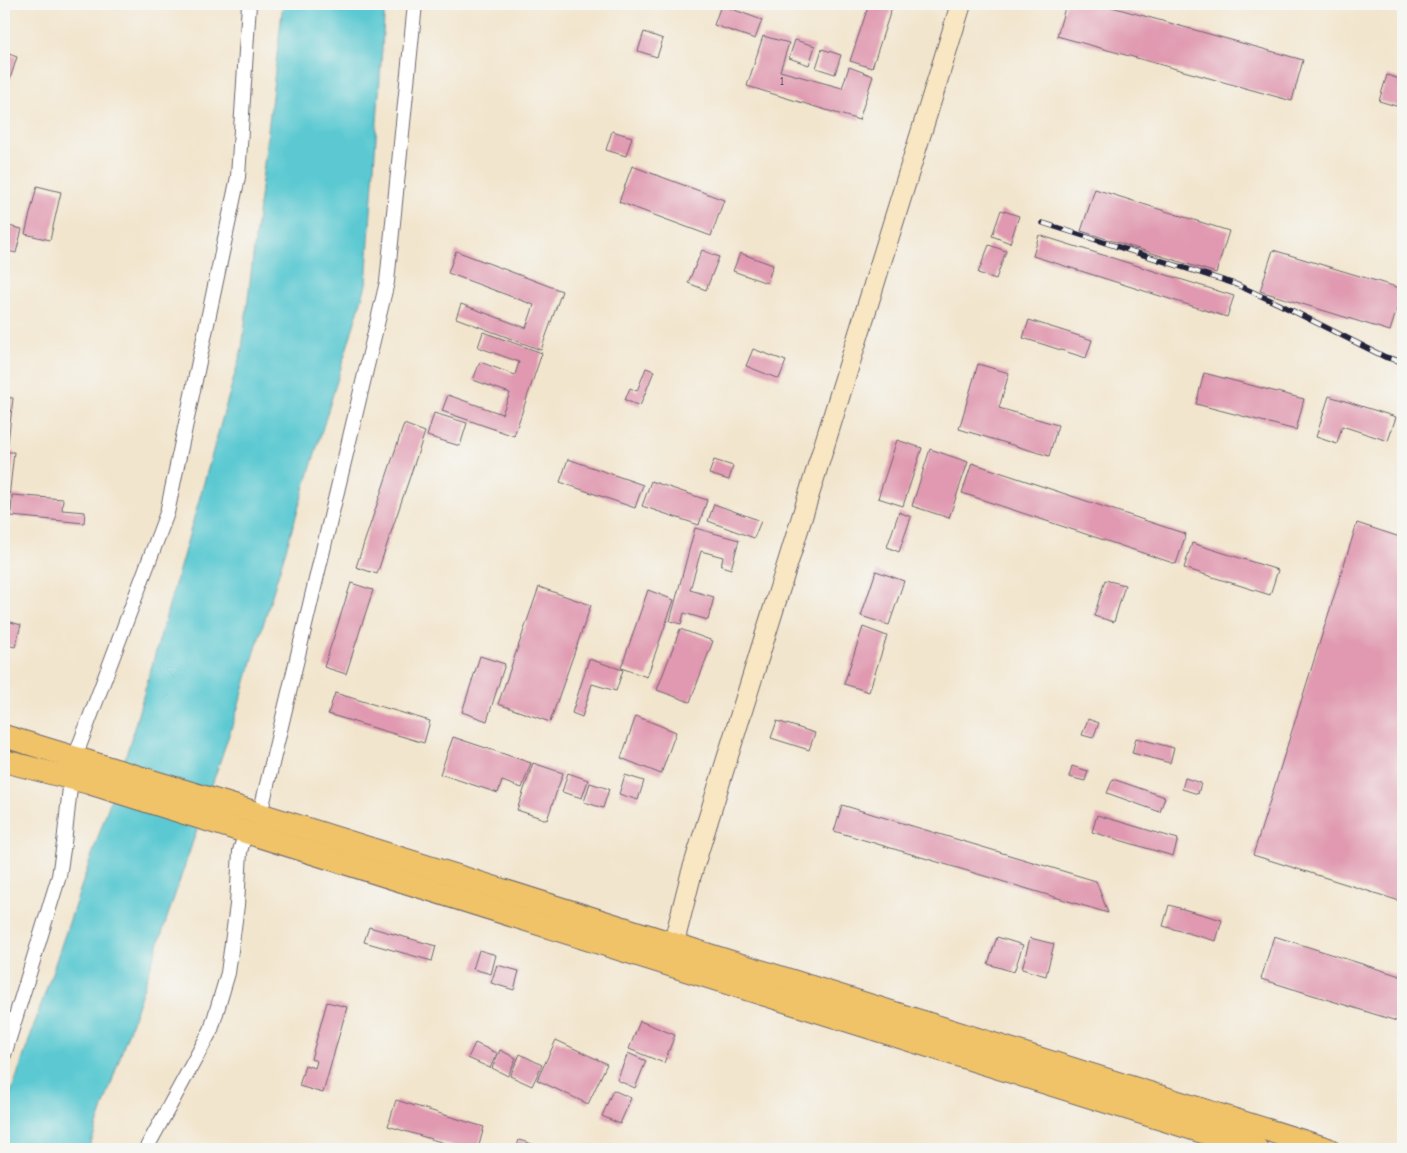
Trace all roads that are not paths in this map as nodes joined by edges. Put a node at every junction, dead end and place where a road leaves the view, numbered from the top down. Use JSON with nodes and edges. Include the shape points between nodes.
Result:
{"nodes":[{"id":1,"x":249,"y":4,"type":"edge"},
{"id":2,"x":415,"y":4,"type":"edge"},
{"id":3,"x":961,"y":4,"type":"edge"},
{"id":4,"x":4,"y":736,"type":"edge"},
{"id":5,"x":4,"y":761,"type":"edge"},
{"id":6,"x":83,"y":770,"type":"junction"},
{"id":7,"x":247,"y":821,"type":"junction"},
{"id":8,"x":671,"y":954,"type":"junction"},
{"id":9,"x":4,"y":1055,"type":"edge"},
{"id":10,"x":146,"y":1149,"type":"edge"},
{"id":11,"x":1258,"y":1149,"type":"edge"},
{"id":12,"x":1328,"y":1149,"type":"edge"}],
"edges":[{"from":1,"to":6,"type":"street","via":[[238,177],[168,513]]},
{"from":2,"to":7,"type":"street","via":[[387,282]]},
{"from":3,"to":8,"type":"main road","via":[[690,875]]},
{"from":4,"to":6,"type":"main road"},
{"from":5,"to":6,"type":"main road"},
{"from":6,"to":7,"type":"main road"},
{"from":6,"to":9,"type":"street","via":[[58,876]]},
{"from":7,"to":8,"type":"main road"},
{"from":7,"to":10,"type":"street","via":[[240,851],[228,973],[211,1030]]},
{"from":8,"to":11,"type":"main road"},
{"from":8,"to":12,"type":"main road"}]}
